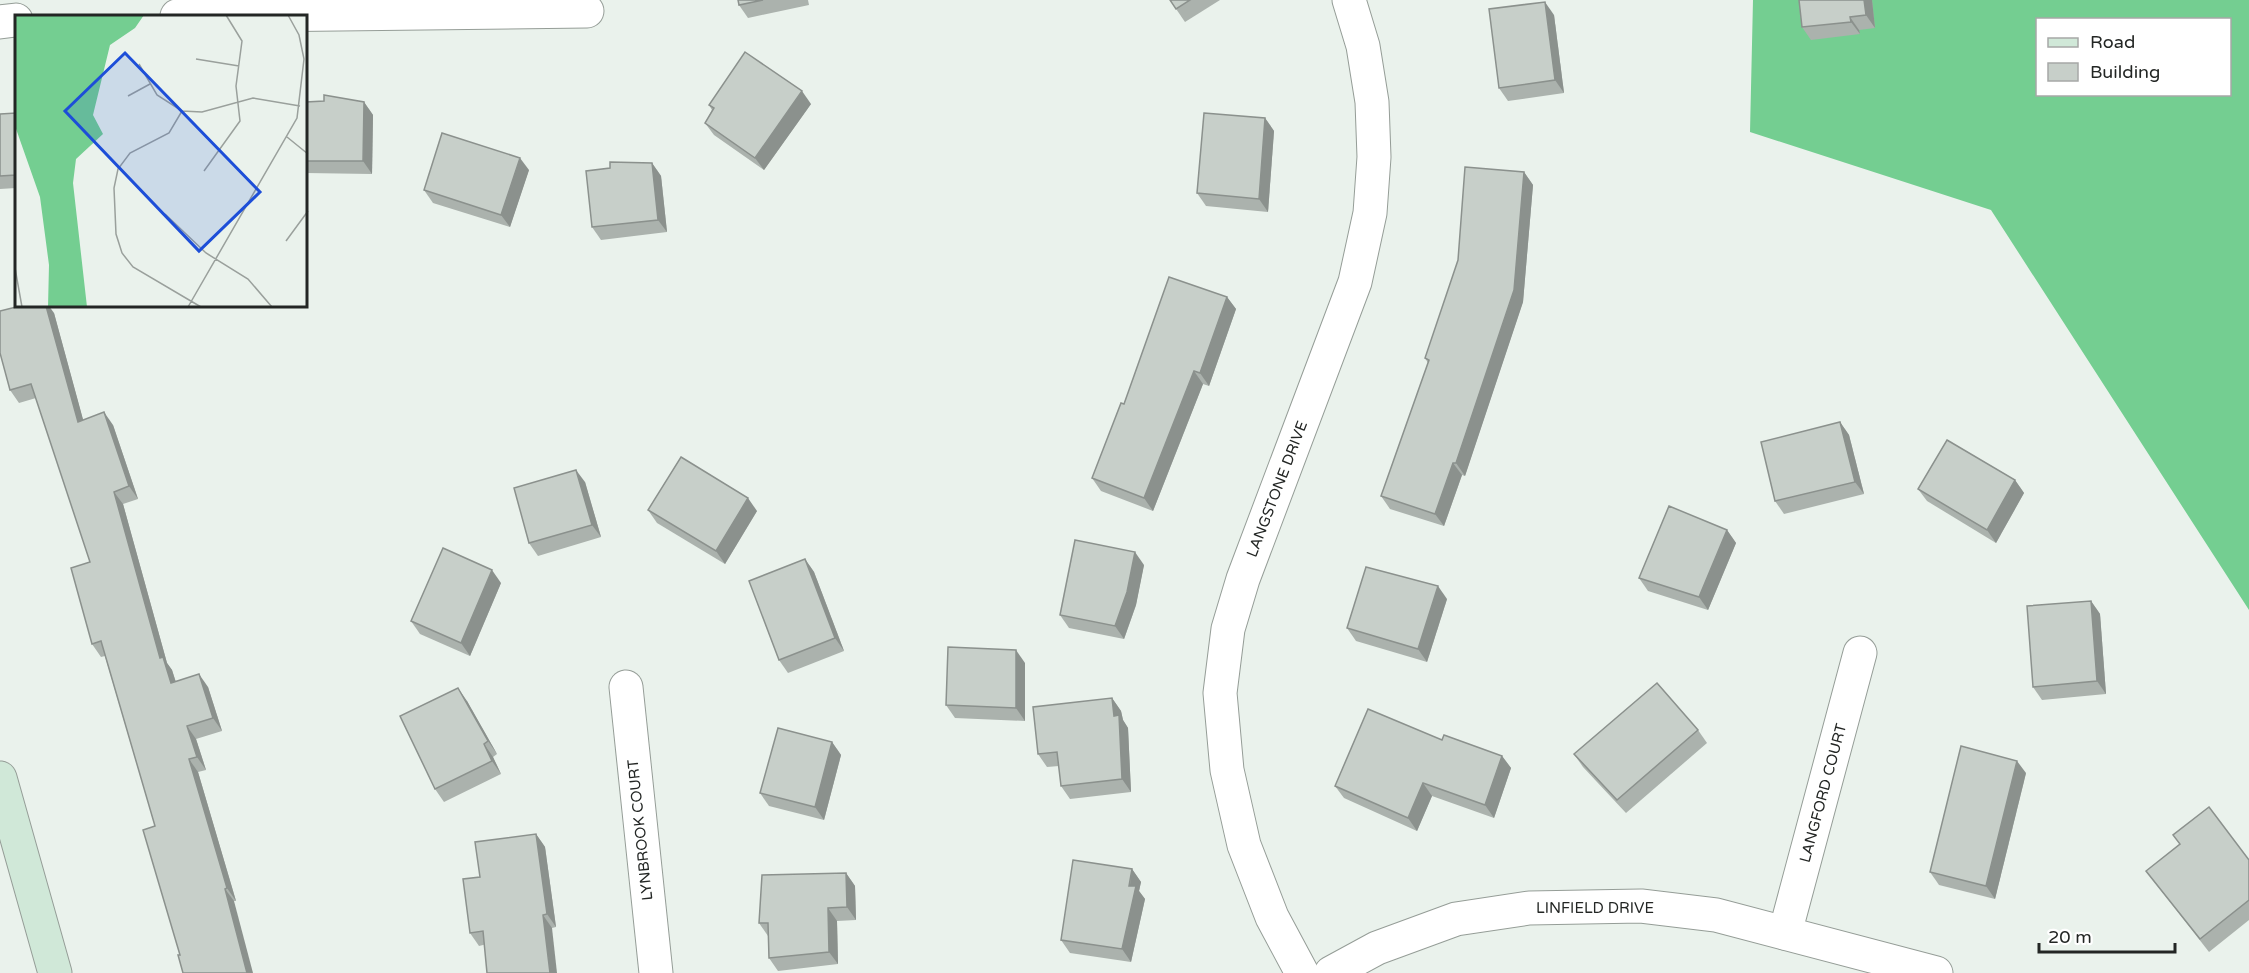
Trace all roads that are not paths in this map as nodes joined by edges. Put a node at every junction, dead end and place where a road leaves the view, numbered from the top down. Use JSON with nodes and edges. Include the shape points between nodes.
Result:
{"nodes":[{"id":1,"x":1349,"y":0,"type":"edge"},
{"id":2,"x":587,"y":11,"type":"dead end"},
{"id":3,"x":259,"y":15,"type":"edge"},
{"id":4,"x":15,"y":20,"type":"edge"},
{"id":5,"x":0,"y":22,"type":"edge"},
{"id":6,"x":1860,"y":652,"type":"dead end"},
{"id":7,"x":626,"y":687,"type":"dead end"},
{"id":8,"x":0,"y":778,"type":"edge"},
{"id":9,"x":1785,"y":933,"type":"junction"},
{"id":10,"x":55,"y":973,"type":"edge"},
{"id":11,"x":656,"y":973,"type":"edge"},
{"id":12,"x":1302,"y":973,"type":"edge"},
{"id":13,"x":1330,"y":973,"type":"edge"},
{"id":14,"x":1936,"y":973,"type":"edge"}],
"edges":[{"from":1,"to":12,"type":"street","name":"LANGSTONE DRIVE","via":[[1363,46],[1372,102],[1370,213],[1355,282],[1243,579],[1228,629],[1220,693],[1227,770],[1244,845],[1272,917]]},
{"from":2,"to":3,"type":"street"},
{"from":4,"to":5,"type":"street"},
{"from":6,"to":9,"type":"street","name":"LANGFORD COURT"},
{"from":7,"to":11,"type":"street","name":"LYNBROOK COURT"},
{"from":8,"to":10,"type":"street"},
{"from":9,"to":13,"type":"street","name":"LINFIELD DRIVE","via":[[1716,915],[1641,906],[1529,908],[1456,919],[1377,948]]},
{"from":9,"to":14,"type":"street","name":"LINFIELD DRIVE"}]}
